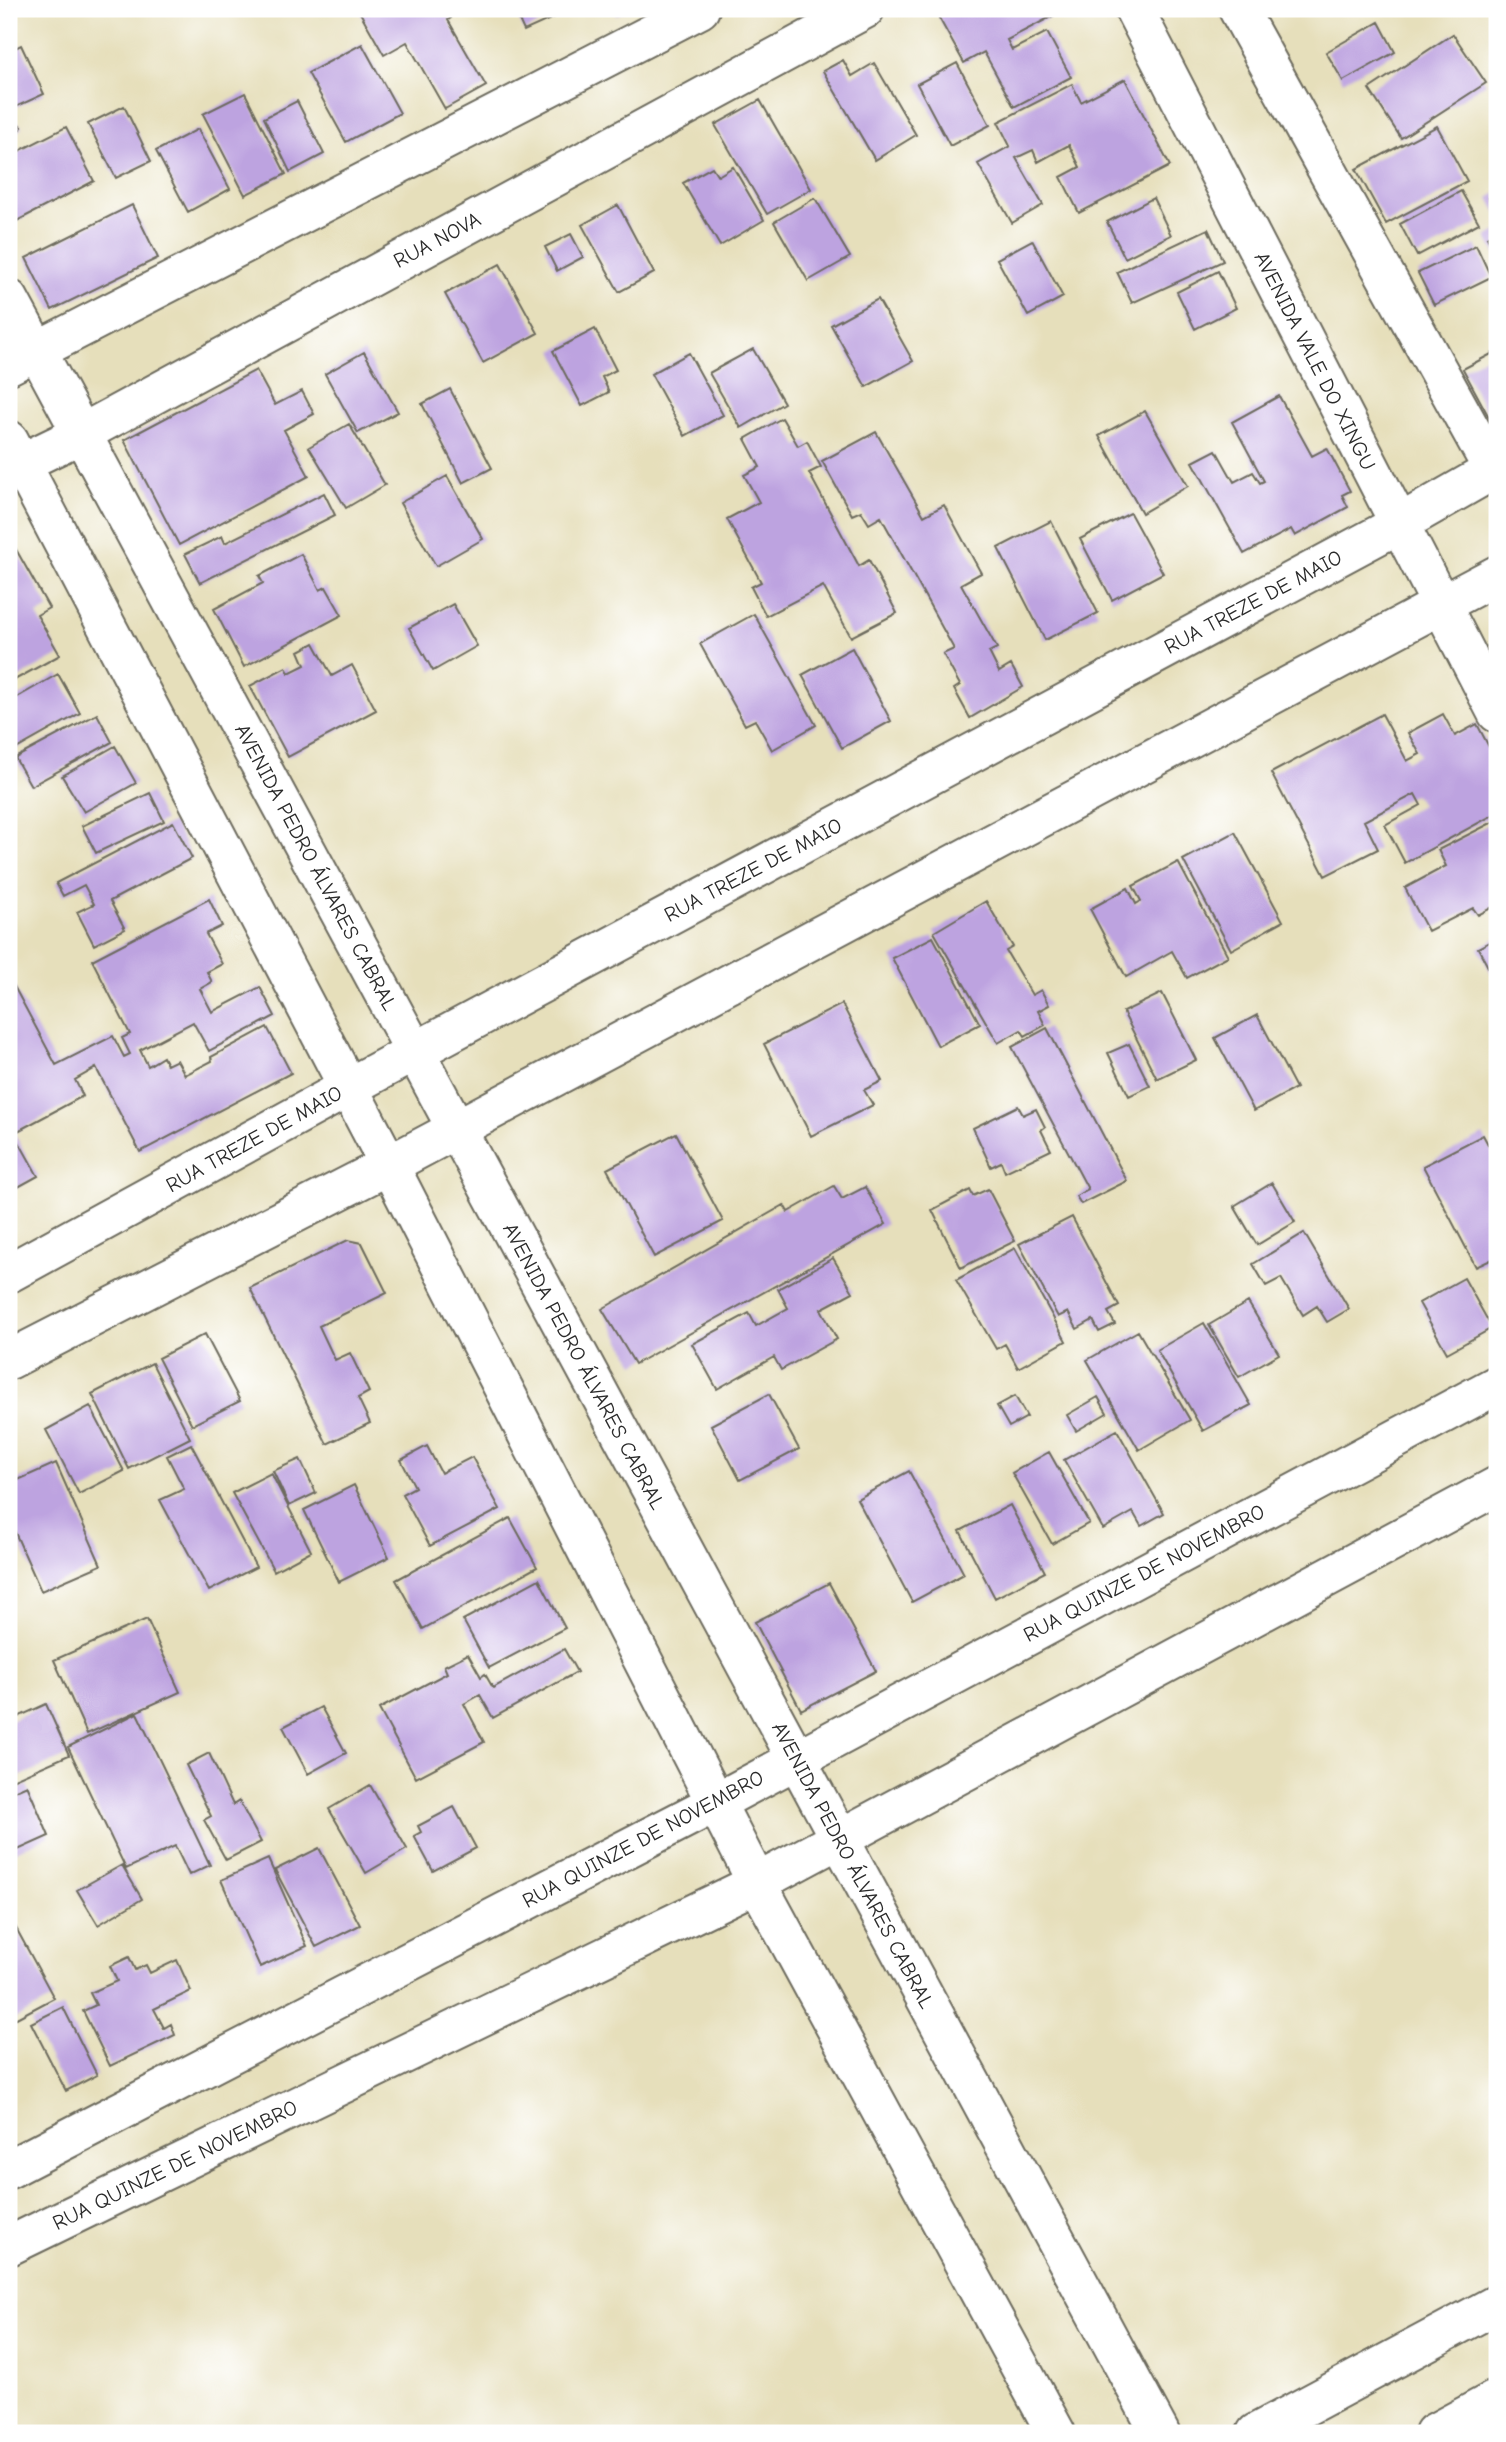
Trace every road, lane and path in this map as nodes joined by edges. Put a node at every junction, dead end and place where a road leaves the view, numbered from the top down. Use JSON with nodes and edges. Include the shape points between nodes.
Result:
{"nodes":[{"id":1,"x":700,"y":9,"type":"edge"},
{"id":2,"x":865,"y":9,"type":"edge"},
{"id":3,"x":1134,"y":9,"type":"edge"},
{"id":4,"x":1238,"y":9,"type":"edge"},
{"id":5,"x":9,"y":299,"type":"edge"},
{"id":6,"x":23,"y":358,"type":"edge"},
{"id":7,"x":81,"y":434,"type":"junction"},
{"id":8,"x":13,"y":458,"type":"edge"},
{"id":9,"x":1496,"y":472,"type":"edge"},
{"id":10,"x":1399,"y":524,"type":"junction"},
{"id":11,"x":1497,"y":575,"type":"edge"},
{"id":12,"x":1442,"y":604,"type":"junction"},
{"id":13,"x":1497,"y":713,"type":"edge"},
{"id":14,"x":416,"y":1051,"type":"junction"},
{"id":15,"x":349,"y":1087,"type":"junction"},
{"id":16,"x":456,"y":1129,"type":"junction"},
{"id":17,"x":389,"y":1165,"type":"junction"},
{"id":18,"x":9,"y":1273,"type":"edge"},
{"id":19,"x":9,"y":1360,"type":"edge"},
{"id":20,"x":1497,"y":1385,"type":"edge"},
{"id":21,"x":1497,"y":1486,"type":"edge"},
{"id":22,"x":796,"y":1758,"type":"junction"},
{"id":23,"x":715,"y":1802,"type":"junction"},
{"id":24,"x":839,"y":1839,"type":"junction"},
{"id":25,"x":757,"y":1883,"type":"junction"},
{"id":26,"x":9,"y":2169,"type":"edge"},
{"id":27,"x":9,"y":2246,"type":"edge"},
{"id":28,"x":1497,"y":2304,"type":"edge"},
{"id":29,"x":1497,"y":2399,"type":"edge"},
{"id":30,"x":1056,"y":2433,"type":"edge"},
{"id":31,"x":1160,"y":2433,"type":"edge"},
{"id":32,"x":1256,"y":2433,"type":"edge"},
{"id":33,"x":1434,"y":2433,"type":"edge"}],
"edges":[{"from":1,"to":6,"type":"street"},
{"from":2,"to":7,"type":"street","name":"RUA NOVA"},
{"from":3,"to":10,"type":"street","name":"AVENIDA VALE DO XINGU"},
{"from":4,"to":9,"type":"street"},
{"from":5,"to":6,"type":"street","name":"AVENIDA PEDRO ÁLVARES CABRAL"},
{"from":6,"to":7,"type":"street","name":"AVENIDA PEDRO ÁLVARES CABRAL"},
{"from":7,"to":8,"type":"street","name":"RUA NOVA"},
{"from":7,"to":14,"type":"street","name":"AVENIDA PEDRO ÁLVARES CABRAL"},
{"from":8,"to":15,"type":"street"},
{"from":9,"to":10,"type":"street","name":"RUA TREZE DE MAIO"},
{"from":10,"to":12,"type":"street","name":"AVENIDA VALE DO XINGU"},
{"from":10,"to":14,"type":"street","name":"RUA TREZE DE MAIO"},
{"from":11,"to":12,"type":"street"},
{"from":12,"to":13,"type":"street","name":"AVENIDA VALE DO XINGU"},
{"from":12,"to":16,"type":"street"},
{"from":14,"to":15,"type":"street","name":"RUA TREZE DE MAIO"},
{"from":14,"to":16,"type":"street","name":"AVENIDA PEDRO ÁLVARES CABRAL"},
{"from":15,"to":17,"type":"street"},
{"from":15,"to":18,"type":"street","name":"RUA TREZE DE MAIO"},
{"from":16,"to":17,"type":"street"},
{"from":16,"to":22,"type":"street","name":"AVENIDA PEDRO ÁLVARES CABRAL"},
{"from":17,"to":19,"type":"street"},
{"from":17,"to":23,"type":"street"},
{"from":20,"to":22,"type":"street","name":"RUA QUINZE DE NOVEMBRO"},
{"from":21,"to":24,"type":"street","name":"RUA QUINZE DE NOVEMBRO"},
{"from":22,"to":23,"type":"street","name":"RUA QUINZE DE NOVEMBRO"},
{"from":22,"to":24,"type":"street","name":"AVENIDA PEDRO ÁLVARES CABRAL"},
{"from":23,"to":25,"type":"street"},
{"from":23,"to":26,"type":"street","name":"RUA QUINZE DE NOVEMBRO"},
{"from":24,"to":25,"type":"street","name":"RUA QUINZE DE NOVEMBRO"},
{"from":24,"to":31,"type":"street","name":"AVENIDA PEDRO ÁLVARES CABRAL"},
{"from":25,"to":27,"type":"street","name":"RUA QUINZE DE NOVEMBRO"},
{"from":25,"to":30,"type":"street"},
{"from":28,"to":32,"type":"street"},
{"from":29,"to":33,"type":"street"}]}
